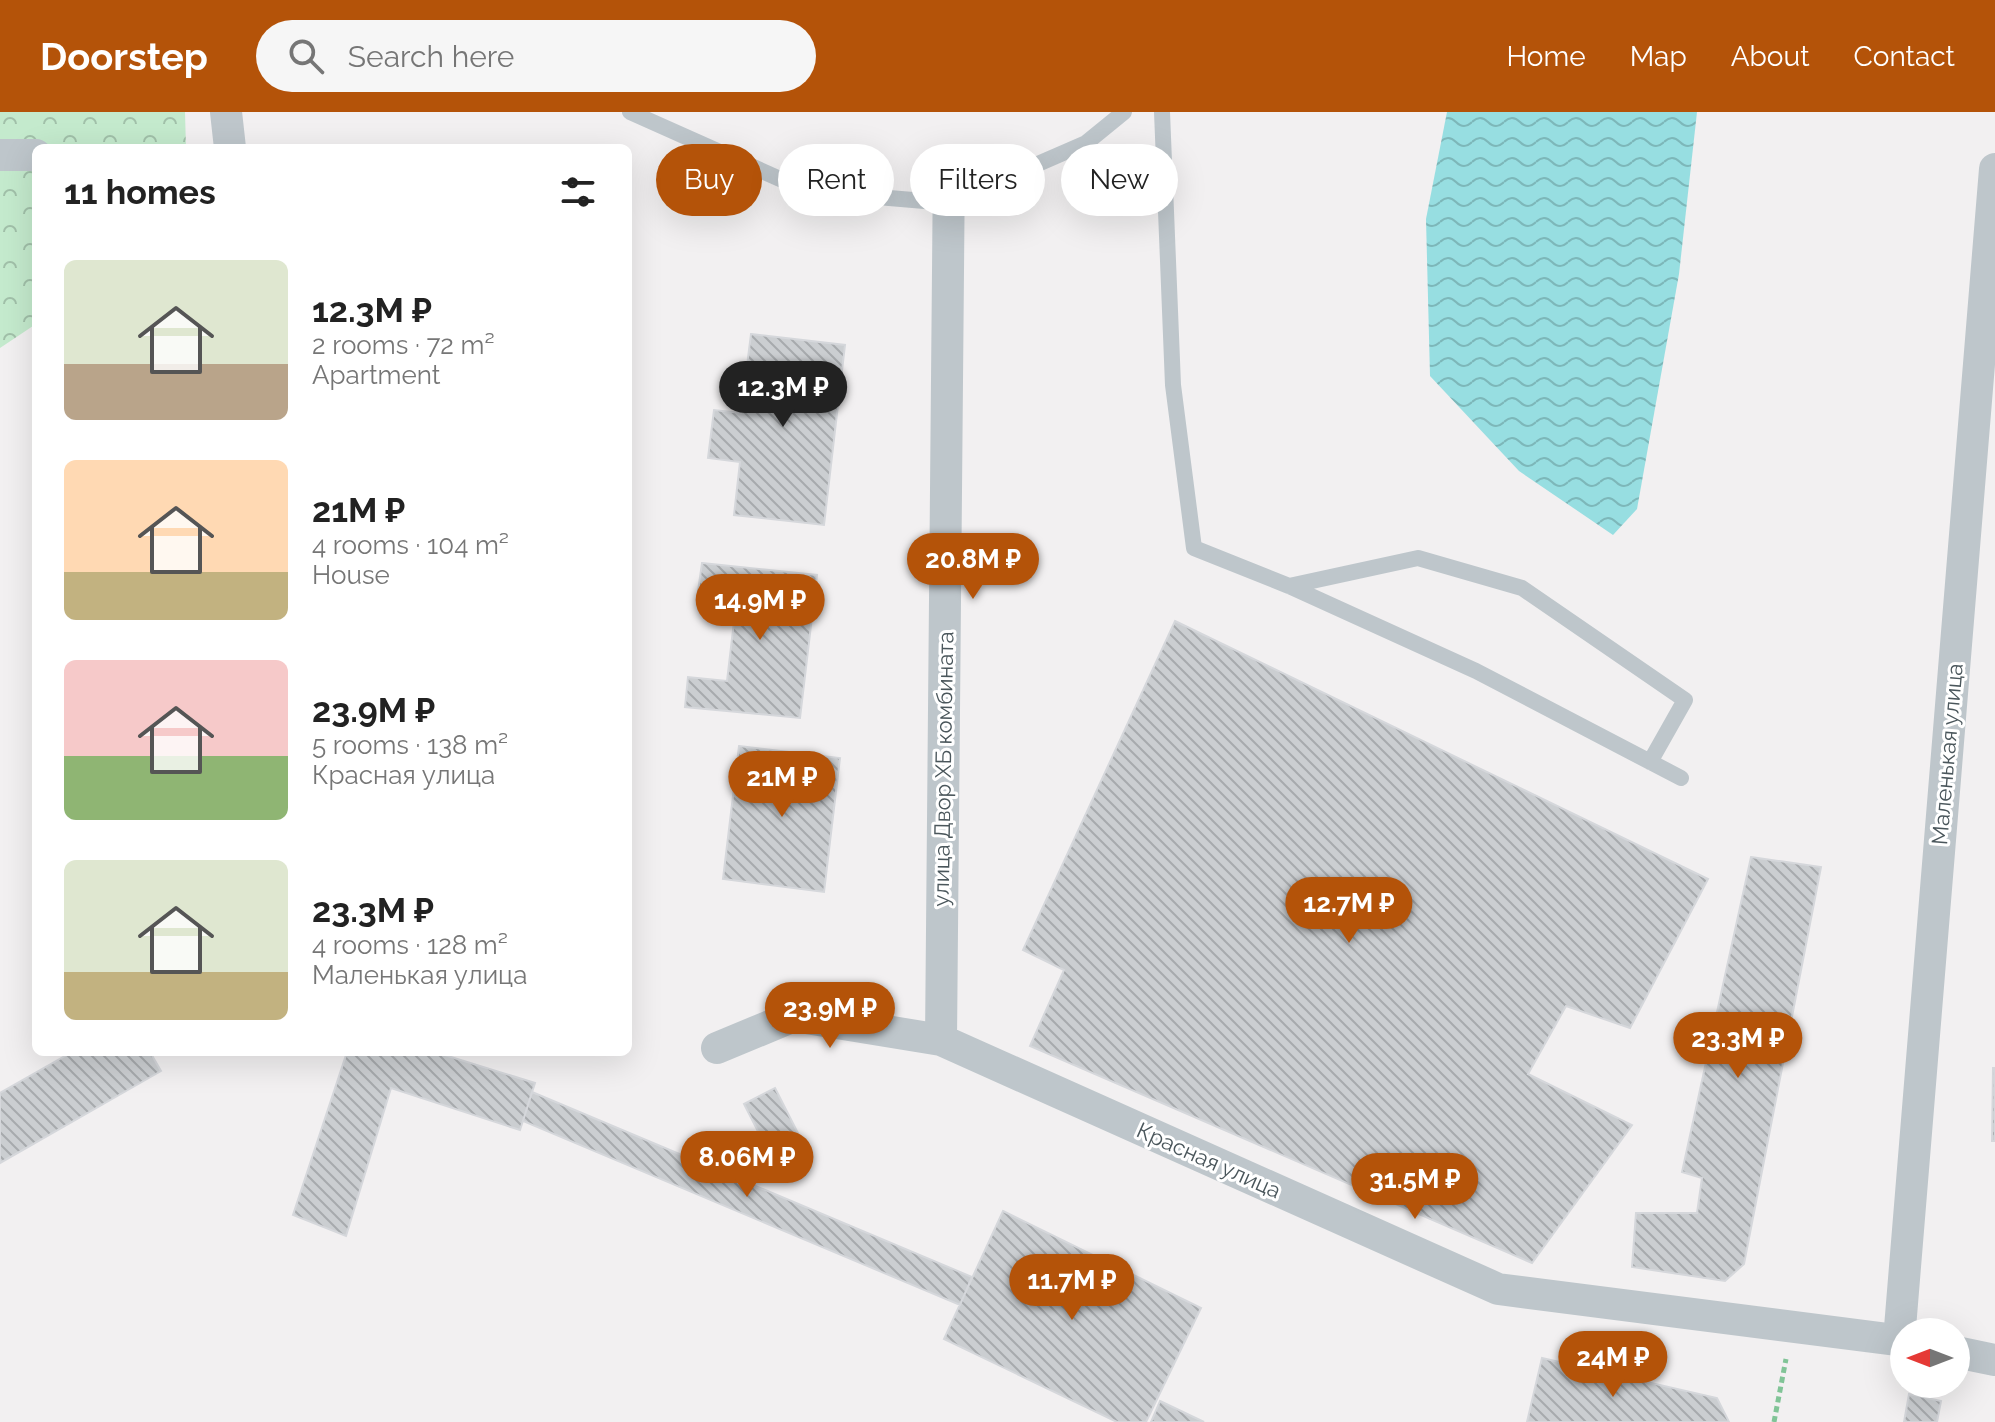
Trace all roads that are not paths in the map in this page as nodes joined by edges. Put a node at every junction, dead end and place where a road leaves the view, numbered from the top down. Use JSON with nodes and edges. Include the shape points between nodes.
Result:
{"nodes":[{"id":1,"x":226,"y":112,"type":"edge"},
{"id":2,"x":630,"y":112,"type":"edge"},
{"id":3,"x":1124,"y":112,"type":"edge"},
{"id":4,"x":1162,"y":112,"type":"edge"},
{"id":5,"x":230,"y":144,"type":"edge"},
{"id":6,"x":0,"y":155,"type":"edge"},
{"id":7,"x":32,"y":155,"type":"edge"},
{"id":8,"x":1045,"y":161,"type":"edge"},
{"id":9,"x":1995,"y":169,"type":"edge"},
{"id":10,"x":910,"y":200,"type":"edge"},
{"id":11,"x":948,"y":216,"type":"edge"},
{"id":12,"x":1289,"y":586,"type":"junction"},
{"id":13,"x":1650,"y":762,"type":"junction"},
{"id":14,"x":1681,"y":778,"type":"dead end"},
{"id":15,"x":941,"y":1040,"type":"junction"},
{"id":16,"x":717,"y":1048,"type":"dead end"},
{"id":17,"x":1904,"y":1318,"type":"edge"},
{"id":18,"x":1890,"y":1338,"type":"edge"},
{"id":19,"x":1970,"y":1355,"type":"edge"},
{"id":20,"x":1995,"y":1360,"type":"edge"}],
"edges":[{"from":1,"to":5,"type":"street"},
{"from":2,"to":10,"type":"lane","via":[[807,191]]},
{"from":3,"to":8,"type":"lane","via":[[1086,143]]},
{"from":4,"to":12,"type":"lane","via":[[1173,385],[1194,548]]},
{"from":6,"to":7,"type":"street"},
{"from":9,"to":17,"type":"street","name":"Маленькая улица"},
{"from":11,"to":15,"type":"street","name":"улица Двор ХБ комбината"},
{"from":12,"to":13,"type":"lane","via":[[1476,671]]},
{"from":12,"to":13,"type":"lane","via":[[1418,558],[1522,588],[1685,700]]},
{"from":13,"to":14,"type":"lane"},
{"from":15,"to":16,"type":"street","name":"Красная улица","via":[[794,1016]]},
{"from":15,"to":18,"type":"street","name":"Красная улица","via":[[1498,1289]]},
{"from":19,"to":20,"type":"street"}]}
